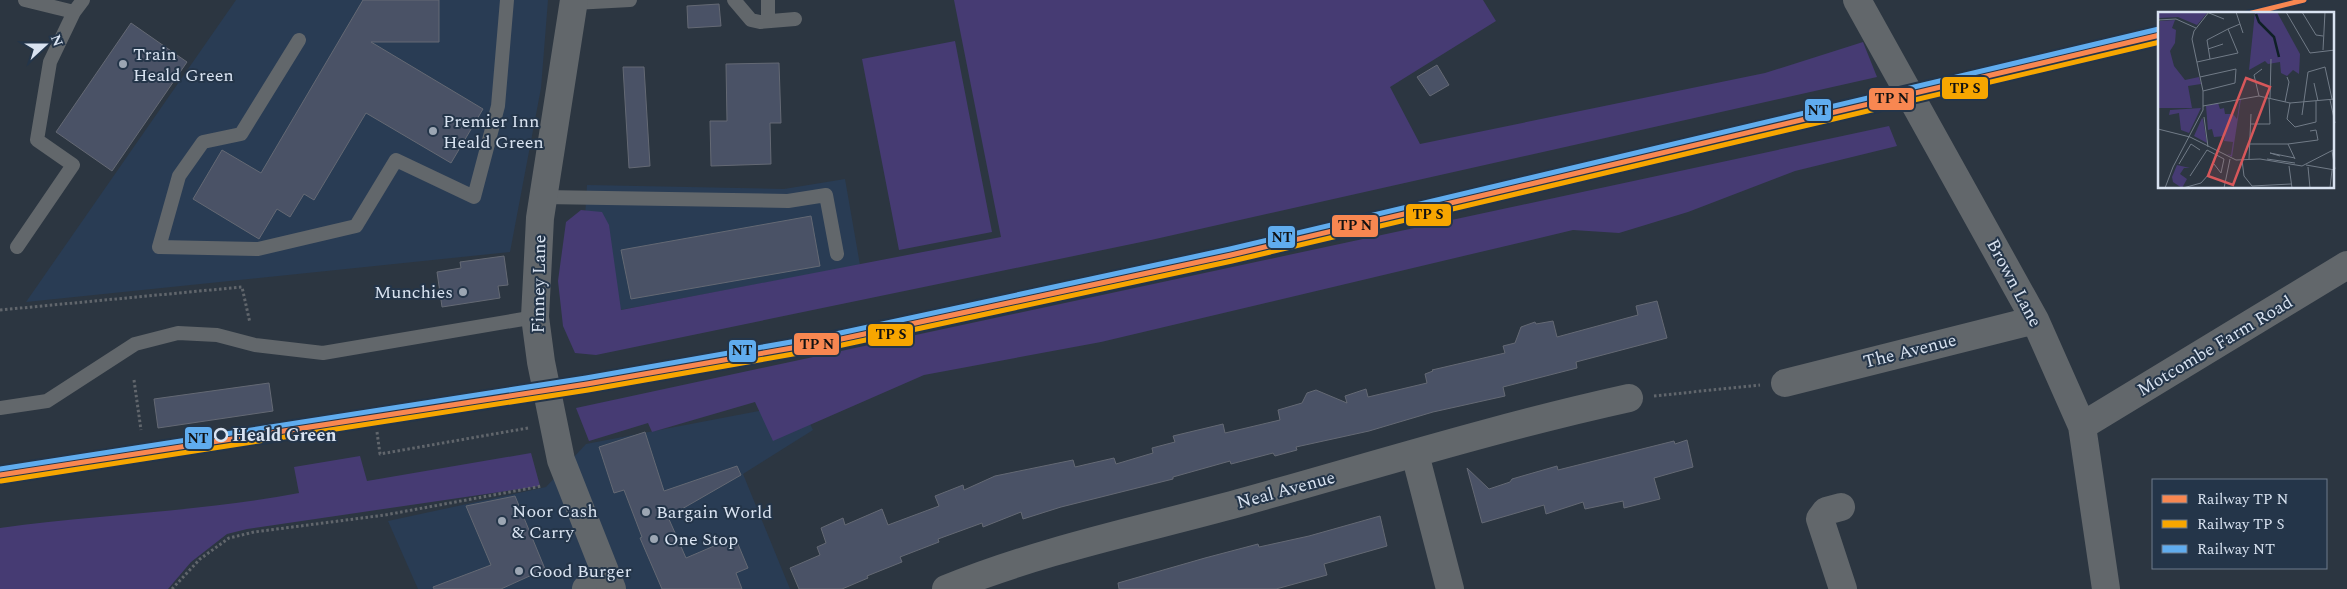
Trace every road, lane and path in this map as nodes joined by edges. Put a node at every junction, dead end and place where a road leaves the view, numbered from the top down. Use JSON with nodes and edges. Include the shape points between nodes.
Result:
{"nodes":[{"id":1,"x":26,"y":0,"type":"edge"},
{"id":2,"x":83,"y":0,"type":"edge"},
{"id":3,"x":507,"y":0,"type":"edge"},
{"id":4,"x":630,"y":0,"type":"edge"},
{"id":5,"x":734,"y":0,"type":"edge"},
{"id":6,"x":768,"y":0,"type":"edge"},
{"id":7,"x":1857,"y":0,"type":"edge"},
{"id":8,"x":574,"y":1,"type":"edge"},
{"id":9,"x":74,"y":12,"type":"junction"},
{"id":10,"x":795,"y":19,"type":"dead end"},
{"id":11,"x":768,"y":21,"type":"junction"},
{"id":12,"x":299,"y":40,"type":"dead end"},
{"id":13,"x":544,"y":197,"type":"junction"},
{"id":14,"x":17,"y":247,"type":"dead end"},
{"id":15,"x":837,"y":254,"type":"dead end"},
{"id":16,"x":2347,"y":265,"type":"edge"},
{"id":17,"x":0,"y":310,"type":"edge"},
{"id":18,"x":535,"y":317,"type":"junction"},
{"id":19,"x":2035,"y":320,"type":"junction"},
{"id":20,"x":250,"y":323,"type":"dead end"},
{"id":21,"x":134,"y":380,"type":"dead end"},
{"id":22,"x":1785,"y":383,"type":"joint"},
{"id":23,"x":1628,"y":398,"type":"joint"},
{"id":24,"x":0,"y":408,"type":"edge"},
{"id":25,"x":552,"y":418,"type":"junction"},
{"id":26,"x":2082,"y":426,"type":"junction"},
{"id":27,"x":141,"y":430,"type":"dead end"},
{"id":28,"x":377,"y":432,"type":"dead end"},
{"id":29,"x":1415,"y":454,"type":"junction"},
{"id":30,"x":567,"y":477,"type":"junction"},
{"id":31,"x":1841,"y":507,"type":"dead end"},
{"id":32,"x":993,"y":580,"type":"edge"},
{"id":33,"x":601,"y":586,"type":"edge"},
{"id":34,"x":172,"y":589,"type":"edge"},
{"id":35,"x":946,"y":589,"type":"edge"},
{"id":36,"x":1450,"y":589,"type":"edge"},
{"id":37,"x":1843,"y":589,"type":"edge"},
{"id":38,"x":2106,"y":589,"type":"edge"}],
"edges":[{"from":1,"to":9,"type":"lane"},
{"from":2,"to":9,"type":"lane"},
{"from":3,"to":12,"type":"lane","via":[[498,106],[474,197],[396,160],[356,226],[258,248],[160,247],[179,176],[203,142],[241,134]]},
{"from":4,"to":8,"type":"lane"},
{"from":5,"to":11,"type":"lane","via":[[751,20]]},
{"from":6,"to":11,"type":"lane"},
{"from":7,"to":19,"type":"street","name":"Brown Lane"},
{"from":8,"to":13,"type":"street","name":"Finney Lane"},
{"from":9,"to":14,"type":"lane","via":[[50,62],[37,140],[73,165]]},
{"from":10,"to":11,"type":"lane"},
{"from":13,"to":15,"type":"lane","via":[[788,201],[826,195]]},
{"from":13,"to":18,"type":"street","name":"Finney Lane"},
{"from":16,"to":26,"type":"street","name":"Motcombe Farm Road"},
{"from":17,"to":20,"type":"path","via":[[242,288]]},
{"from":18,"to":24,"type":"lane","via":[[323,353],[255,345],[217,335],[178,333],[135,344],[46,402]]},
{"from":18,"to":25,"type":"street","name":"Finney Lane"},
{"from":19,"to":22,"type":"street","name":"The Avenue"},
{"from":19,"to":26,"type":"street","name":"Brown Lane"},
{"from":21,"to":27,"type":"path"},
{"from":22,"to":23,"type":"path"},
{"from":23,"to":29,"type":"street","name":"Neal Avenue","via":[[1537,419]]},
{"from":25,"to":28,"type":"path","via":[[380,454]]},
{"from":25,"to":30,"type":"street","name":"Finney Lane","via":[[560,460]]},
{"from":26,"to":38,"type":"street","name":"Brown Lane"},
{"from":29,"to":32,"type":"street","name":"Neal Avenue","via":[[1094,540]]},
{"from":29,"to":36,"type":"street"},
{"from":30,"to":33,"type":"street","name":"Finney Lane"},
{"from":30,"to":34,"type":"path","via":[[544,486],[470,500],[229,538],[200,559]]},
{"from":31,"to":37,"type":"street","via":[[1826,511],[1820,519]]},
{"from":32,"to":35,"type":"street","name":"Neal Avenue"}]}
